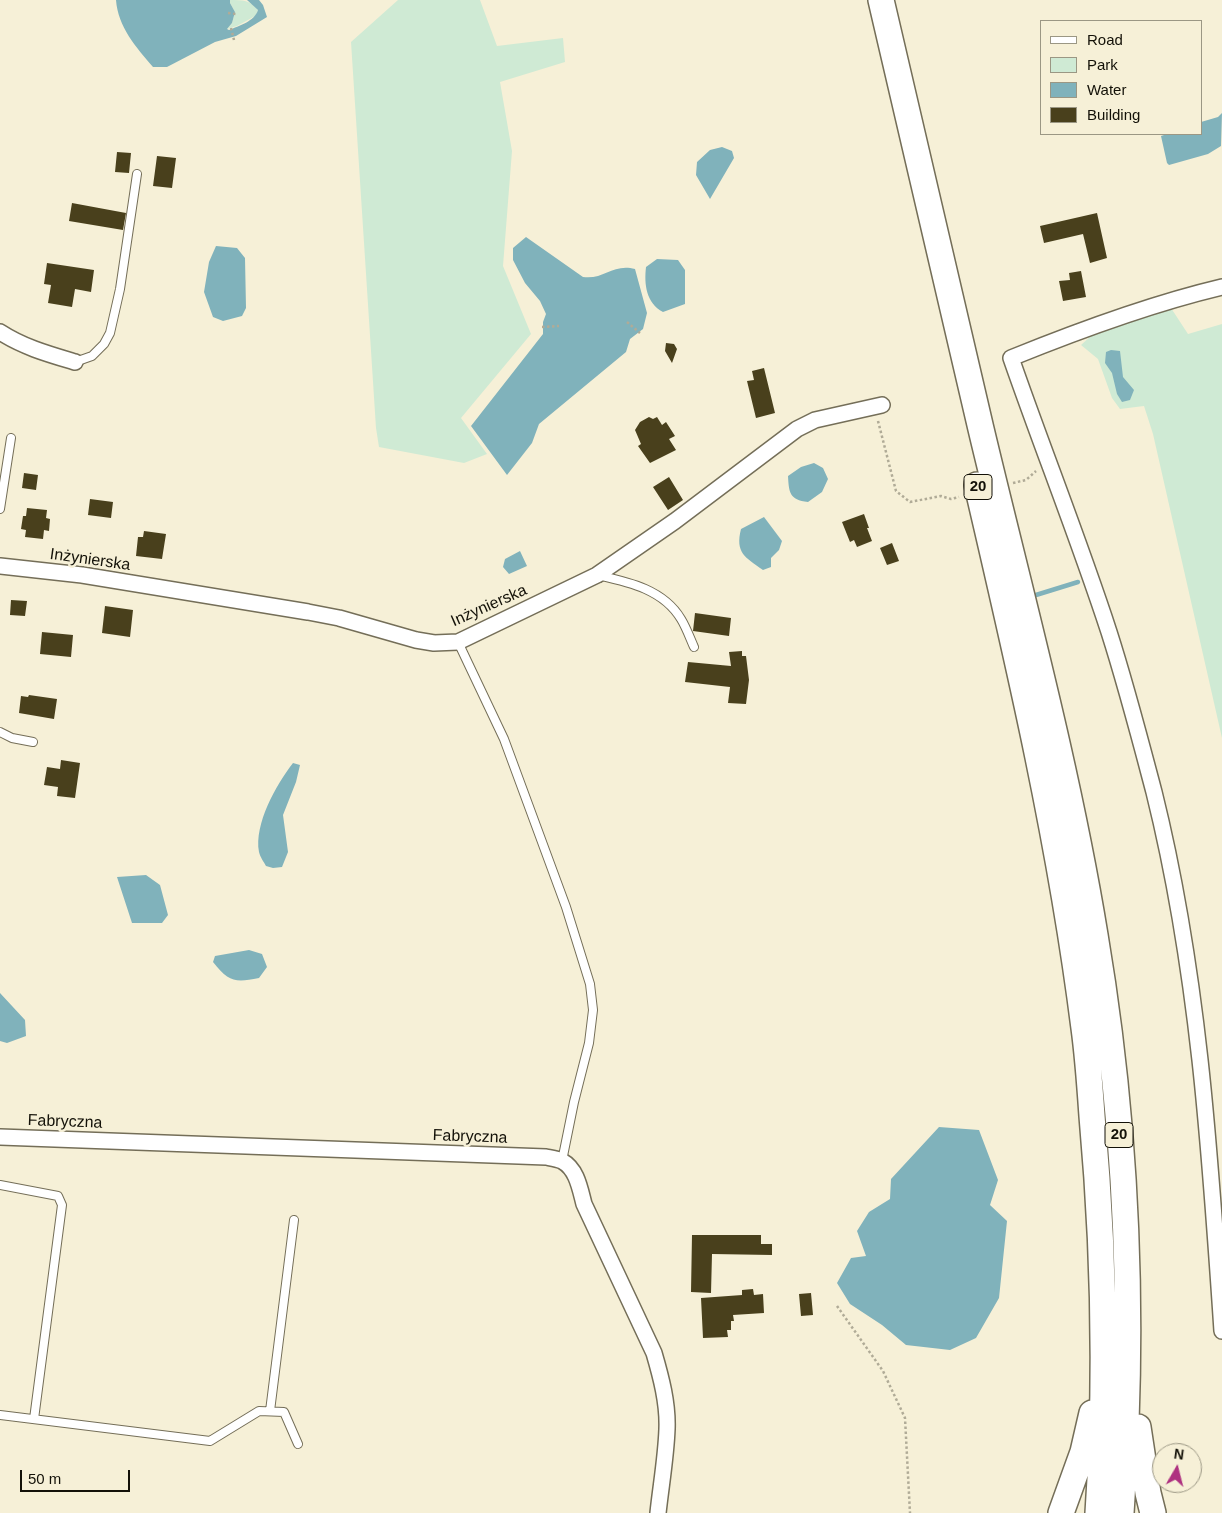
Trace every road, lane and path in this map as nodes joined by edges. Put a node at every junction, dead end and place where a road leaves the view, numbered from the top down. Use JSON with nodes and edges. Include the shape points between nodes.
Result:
{"nodes":[{"id":1,"x":866,"y":0,"type":"edge"},
{"id":2,"x":881,"y":0,"type":"edge"},
{"id":3,"x":228,"y":13,"type":"dead end"},
{"id":4,"x":236,"y":14,"type":"dead end"},
{"id":5,"x":231,"y":28,"type":"dead end"},
{"id":6,"x":234,"y":40,"type":"dead end"},
{"id":7,"x":137,"y":174,"type":"dead end"},
{"id":8,"x":1222,"y":287,"type":"edge"},
{"id":9,"x":627,"y":322,"type":"dead end"},
{"id":10,"x":559,"y":326,"type":"dead end"},
{"id":11,"x":542,"y":327,"type":"dead end"},
{"id":12,"x":0,"y":332,"type":"edge"},
{"id":13,"x":640,"y":333,"type":"dead end"},
{"id":14,"x":74,"y":362,"type":"joint"},
{"id":15,"x":877,"y":406,"type":"joint"},
{"id":16,"x":11,"y":438,"type":"dead end"},
{"id":17,"x":1048,"y":460,"type":"junction"},
{"id":18,"x":1007,"y":485,"type":"dead end"},
{"id":19,"x":960,"y":496,"type":"dead end"},
{"id":20,"x":0,"y":510,"type":"edge"},
{"id":21,"x":0,"y":566,"type":"edge"},
{"id":22,"x":597,"y":575,"type":"junction"},
{"id":23,"x":458,"y":642,"type":"junction"},
{"id":24,"x":694,"y":647,"type":"dead end"},
{"id":25,"x":0,"y":732,"type":"edge"},
{"id":26,"x":33,"y":742,"type":"dead end"},
{"id":27,"x":0,"y":1137,"type":"edge"},
{"id":28,"x":562,"y":1161,"type":"junction"},
{"id":29,"x":0,"y":1185,"type":"edge"},
{"id":30,"x":294,"y":1220,"type":"dead end"},
{"id":31,"x":837,"y":1306,"type":"dead end"},
{"id":32,"x":1222,"y":1331,"type":"edge"},
{"id":33,"x":1128,"y":1336,"type":"junction"},
{"id":34,"x":1104,"y":1343,"type":"junction"},
{"id":35,"x":270,"y":1411,"type":"junction"},
{"id":36,"x":0,"y":1415,"type":"edge"},
{"id":37,"x":34,"y":1419,"type":"junction"},
{"id":38,"x":298,"y":1444,"type":"dead end"},
{"id":39,"x":658,"y":1513,"type":"edge"},
{"id":40,"x":910,"y":1513,"type":"edge"},
{"id":41,"x":1061,"y":1513,"type":"edge"},
{"id":42,"x":1098,"y":1513,"type":"edge"},
{"id":43,"x":1121,"y":1513,"type":"edge"},
{"id":44,"x":1154,"y":1513,"type":"edge"}],
"edges":[{"from":1,"to":34,"type":"main road","number":"20","via":[[1021,674],[1051,819],[1085,1032],[1100,1201]]},
{"from":2,"to":33,"type":"main road","number":"20","via":[[1026,611],[1086,884],[1109,1030],[1122,1160]]},
{"from":3,"to":4,"type":"path"},
{"from":5,"to":6,"type":"path"},
{"from":7,"to":14,"type":"lane","via":[[110,333],[92,356]]},
{"from":8,"to":17,"type":"street","via":[[1081,330],[1011,358]]},
{"from":9,"to":13,"type":"path"},
{"from":10,"to":11,"type":"path"},
{"from":12,"to":14,"type":"street","via":[[34,350]]},
{"from":15,"to":19,"type":"path","via":[[896,491],[910,502]]},
{"from":15,"to":22,"type":"street","name":"Inżynierska","via":[[815,420],[797,429]]},
{"from":16,"to":20,"type":"lane"},
{"from":17,"to":18,"type":"path","via":[[1026,480]]},
{"from":17,"to":32,"type":"street","via":[[1110,633],[1154,795],[1181,923],[1198,1033],[1209,1141]]},
{"from":21,"to":23,"type":"street","name":"Inżynierska","via":[[82,575],[308,612],[416,640]]},
{"from":22,"to":23,"type":"street","name":"Inżynierska"},
{"from":22,"to":24,"type":"lane","via":[[624,581],[660,596],[680,618]]},
{"from":23,"to":28,"type":"lane","via":[[504,739],[566,907],[590,984],[593,1010],[589,1043]]},
{"from":25,"to":26,"type":"lane"},
{"from":27,"to":28,"type":"street","name":"Fabryczna","via":[[546,1157]]},
{"from":28,"to":39,"type":"street","via":[[576,1178],[584,1204],[654,1353],[665,1396],[667,1428]]},
{"from":29,"to":37,"type":"lane","via":[[58,1196],[62,1205]]},
{"from":30,"to":35,"type":"lane"},
{"from":31,"to":40,"type":"path","via":[[883,1371],[905,1418]]},
{"from":33,"to":43,"type":"main road","number":"20"},
{"from":33,"to":44,"type":"main road","via":[[1141,1452]]},
{"from":34,"to":41,"type":"main road","via":[[1083,1452]]},
{"from":34,"to":42,"type":"main road","number":"20"},
{"from":35,"to":37,"type":"lane","via":[[259,1411],[210,1441]]},
{"from":35,"to":38,"type":"lane","via":[[284,1412]]},
{"from":36,"to":37,"type":"lane"}]}
